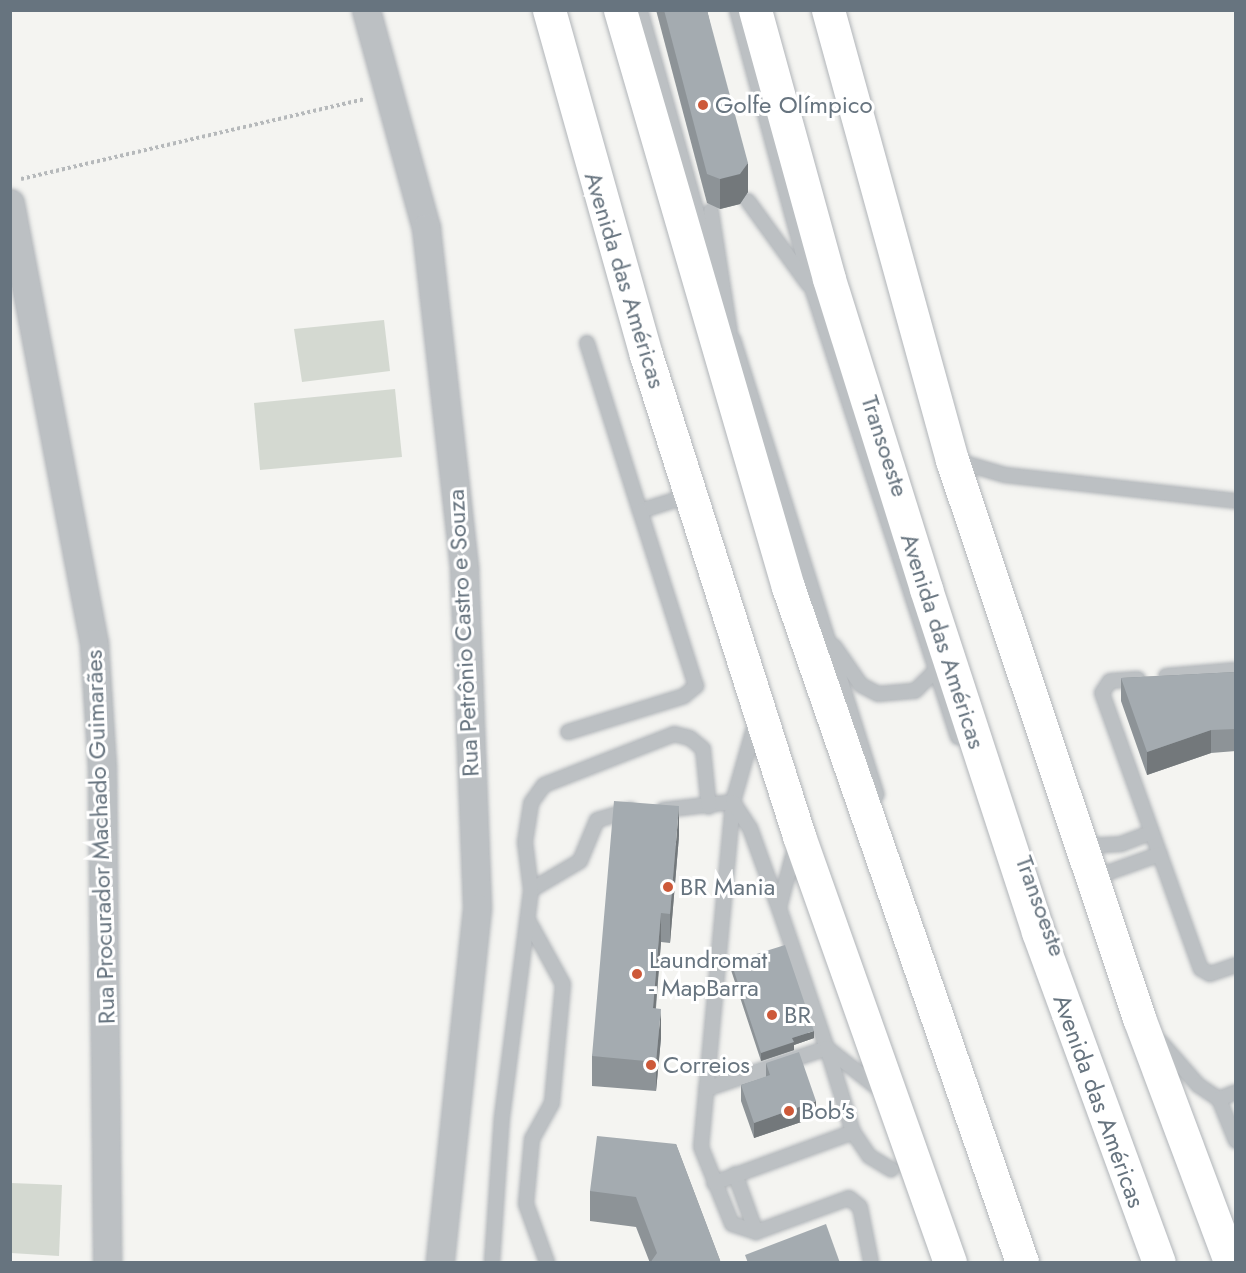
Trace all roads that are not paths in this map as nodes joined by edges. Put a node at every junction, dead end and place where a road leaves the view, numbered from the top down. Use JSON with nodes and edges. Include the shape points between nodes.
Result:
{"nodes":[{"id":1,"x":366,"y":10,"type":"edge"},
{"id":2,"x":549,"y":10,"type":"edge"},
{"id":3,"x":620,"y":10,"type":"edge"},
{"id":4,"x":640,"y":10,"type":"edge"},
{"id":5,"x":737,"y":10,"type":"edge"},
{"id":6,"x":755,"y":10,"type":"edge"},
{"id":7,"x":828,"y":10,"type":"edge"},
{"id":8,"x":748,"y":201,"type":"dead end"},
{"id":9,"x":10,"y":203,"type":"edge"},
{"id":10,"x":711,"y":211,"type":"dead end"},
{"id":11,"x":813,"y":291,"type":"junction"},
{"id":12,"x":730,"y":332,"type":"junction"},
{"id":13,"x":587,"y":343,"type":"dead end"},
{"id":14,"x":952,"y":460,"type":"junction"},
{"id":15,"x":691,"y":495,"type":"junction"},
{"id":16,"x":1236,"y":501,"type":"edge"},
{"id":17,"x":640,"y":512,"type":"junction"},
{"id":18,"x":822,"y":626,"type":"junction"},
{"id":19,"x":1236,"y":670,"type":"edge"},
{"id":20,"x":934,"y":672,"type":"junction"},
{"id":21,"x":759,"y":711,"type":"junction"},
{"id":22,"x":568,"y":732,"type":"dead end"},
{"id":23,"x":733,"y":802,"type":"junction"},
{"id":24,"x":709,"y":807,"type":"junction"},
{"id":25,"x":1152,"y":832,"type":"junction"},
{"id":26,"x":799,"y":836,"type":"junction"},
{"id":27,"x":1085,"y":846,"type":"junction"},
{"id":28,"x":1160,"y":854,"type":"junction"},
{"id":29,"x":1093,"y":878,"type":"junction"},
{"id":30,"x":531,"y":890,"type":"junction"},
{"id":31,"x":779,"y":908,"type":"junction"},
{"id":32,"x":528,"y":920,"type":"junction"},
{"id":33,"x":1236,"y":965,"type":"edge"},
{"id":34,"x":1139,"y":1018,"type":"junction"},
{"id":35,"x":826,"y":1048,"type":"junction"},
{"id":36,"x":706,"y":1089,"type":"junction"},
{"id":37,"x":1236,"y":1092,"type":"edge"},
{"id":38,"x":890,"y":1097,"type":"junction"},
{"id":39,"x":1219,"y":1099,"type":"junction"},
{"id":40,"x":853,"y":1132,"type":"junction"},
{"id":41,"x":1236,"y":1141,"type":"edge"},
{"id":42,"x":891,"y":1168,"type":"dead end"},
{"id":43,"x":735,"y":1174,"type":"junction"},
{"id":44,"x":714,"y":1183,"type":"junction"},
{"id":45,"x":932,"y":1216,"type":"junction"},
{"id":46,"x":756,"y":1232,"type":"junction"},
{"id":47,"x":107,"y":1263,"type":"edge"},
{"id":48,"x":440,"y":1263,"type":"edge"},
{"id":49,"x":492,"y":1263,"type":"edge"},
{"id":50,"x":547,"y":1263,"type":"edge"},
{"id":51,"x":871,"y":1263,"type":"edge"},
{"id":52,"x":925,"y":1263,"type":"edge"},
{"id":53,"x":950,"y":1263,"type":"edge"},
{"id":54,"x":1022,"y":1263,"type":"edge"},
{"id":55,"x":1039,"y":1263,"type":"edge"},
{"id":56,"x":1144,"y":1263,"type":"edge"},
{"id":57,"x":1159,"y":1263,"type":"edge"},
{"id":58,"x":1230,"y":1263,"type":"edge"}],
"edges":[{"from":1,"to":48,"type":"street","name":"Rua Petrônio Castro e Souza","via":[[426,228],[464,568],[477,908]]},
{"from":2,"to":15,"type":"main road","name":"Avenida das Américas"},
{"from":3,"to":54,"type":"main road","via":[[792,597]]},
{"from":4,"to":12,"type":"lane"},
{"from":5,"to":11,"type":"lane","name":"Transoeste"},
{"from":6,"to":57,"type":"main road","name":"Avenida das Américas","via":[[829,279],[926,588],[1038,932]]},
{"from":7,"to":14,"type":"main road"},
{"from":8,"to":11,"type":"lane"},
{"from":9,"to":47,"type":"street","name":"Rua Procurador Machado Guimarães","via":[[94,644],[103,814]]},
{"from":10,"to":12,"type":"lane"},
{"from":11,"to":20,"type":"lane","name":"Transoeste"},
{"from":12,"to":18,"type":"lane"},
{"from":13,"to":17,"type":"lane"},
{"from":14,"to":16,"type":"lane","via":[[1005,475]]},
{"from":14,"to":27,"type":"main road"},
{"from":15,"to":17,"type":"lane"},
{"from":15,"to":21,"type":"main road","name":"Avenida das Américas"},
{"from":17,"to":22,"type":"lane","via":[[696,686],[684,696]]},
{"from":18,"to":20,"type":"lane","via":[[848,670],[878,694],[915,691]]},
{"from":18,"to":55,"type":"lane"},
{"from":19,"to":25,"type":"lane","via":[[1110,681],[1102,693]]},
{"from":20,"to":56,"type":"lane","name":"Transoeste"},
{"from":21,"to":23,"type":"lane"},
{"from":21,"to":26,"type":"main road","name":"Avenida das Américas"},
{"from":23,"to":24,"type":"lane"},
{"from":23,"to":31,"type":"lane","via":[[750,828]]},
{"from":23,"to":36,"type":"lane"},
{"from":24,"to":30,"type":"lane","via":[[627,810],[597,820],[580,861]]},
{"from":24,"to":30,"type":"lane","via":[[703,749],[690,738],[674,734],[544,785],[531,803],[525,842]]},
{"from":25,"to":27,"type":"lane","via":[[1121,844]]},
{"from":25,"to":28,"type":"lane"},
{"from":26,"to":31,"type":"lane"},
{"from":26,"to":38,"type":"main road","name":"Avenida das Américas"},
{"from":27,"to":29,"type":"main road"},
{"from":28,"to":29,"type":"lane"},
{"from":28,"to":33,"type":"lane","via":[[1201,969],[1210,974]]},
{"from":29,"to":34,"type":"main road"},
{"from":30,"to":32,"type":"lane"},
{"from":31,"to":35,"type":"lane"},
{"from":32,"to":49,"type":"lane","via":[[502,1117]]},
{"from":32,"to":50,"type":"lane","via":[[563,984],[552,1103],[532,1139],[526,1204]]},
{"from":34,"to":39,"type":"lane","via":[[1198,1084]]},
{"from":34,"to":58,"type":"main road"},
{"from":35,"to":36,"type":"lane"},
{"from":35,"to":38,"type":"lane"},
{"from":35,"to":40,"type":"lane"},
{"from":36,"to":44,"type":"lane","via":[[701,1148]]},
{"from":37,"to":39,"type":"lane"},
{"from":38,"to":45,"type":"main road","name":"Avenida das Américas"},
{"from":39,"to":41,"type":"lane"},
{"from":40,"to":42,"type":"lane","via":[[869,1156]]},
{"from":40,"to":43,"type":"lane"},
{"from":43,"to":44,"type":"lane"},
{"from":43,"to":46,"type":"lane"},
{"from":44,"to":46,"type":"lane","via":[[732,1224]]},
{"from":45,"to":52,"type":"main road"},
{"from":45,"to":53,"type":"main road","name":"Avenida das Américas"},
{"from":46,"to":51,"type":"lane","via":[[849,1198],[860,1207]]}]}
